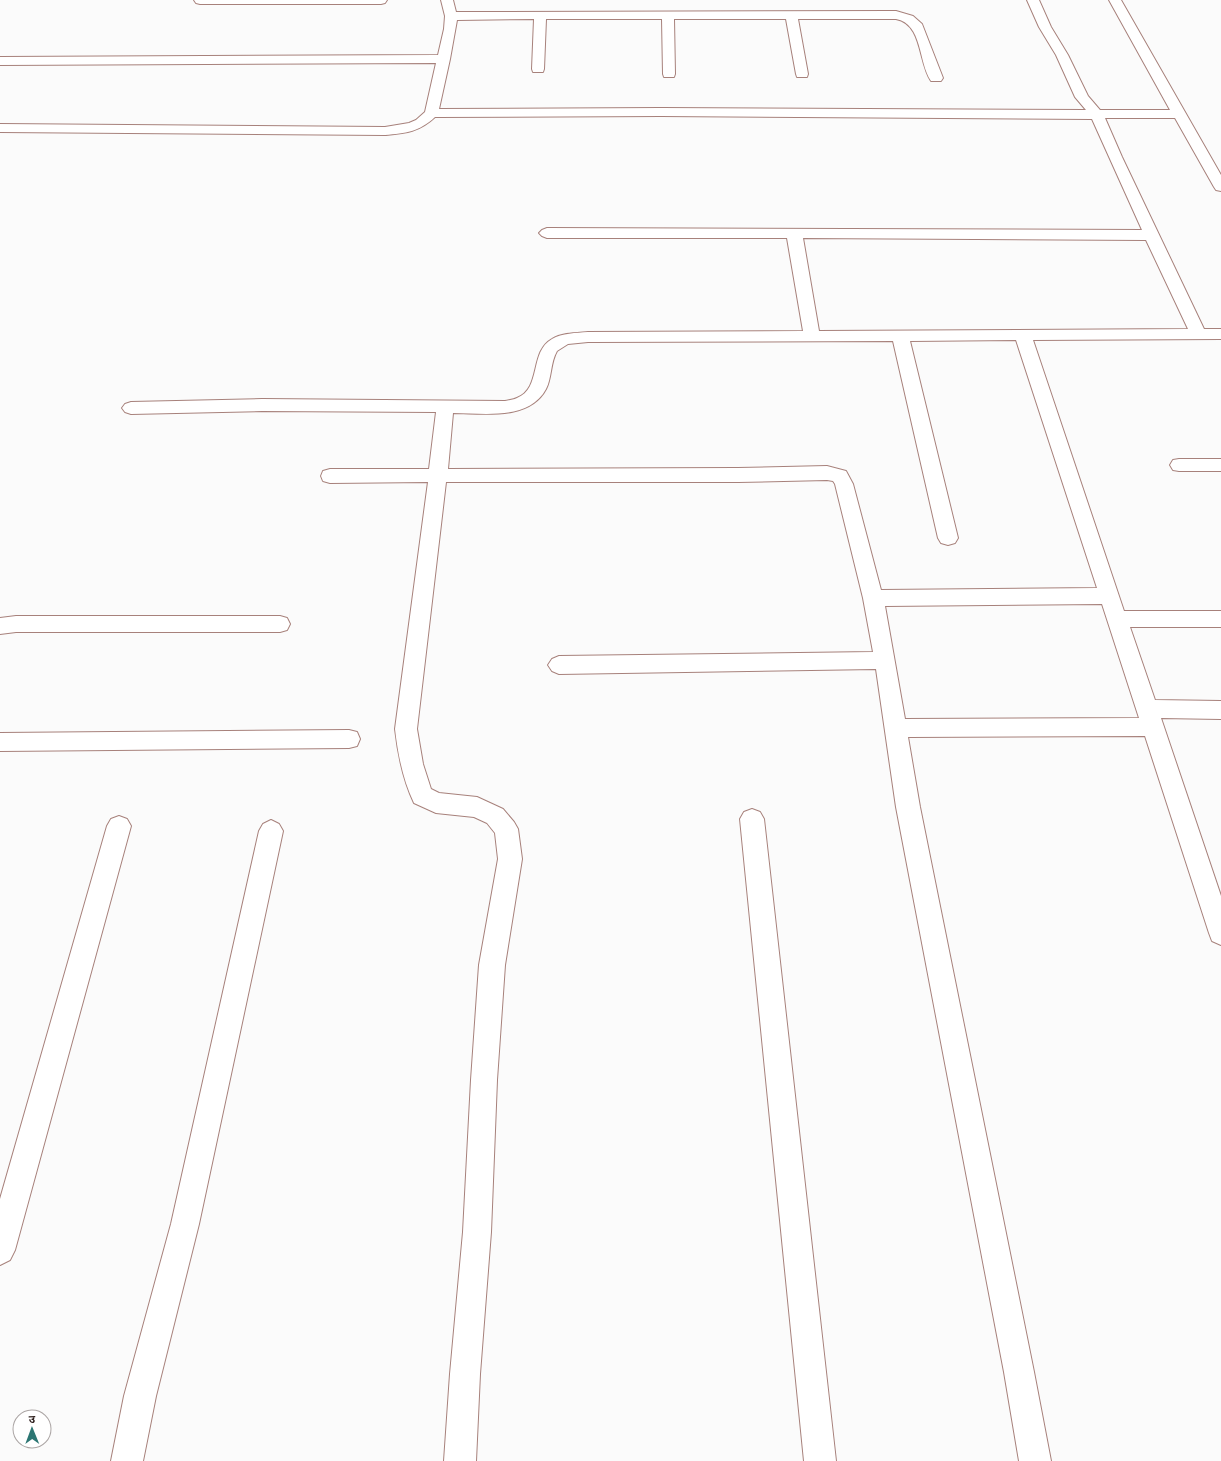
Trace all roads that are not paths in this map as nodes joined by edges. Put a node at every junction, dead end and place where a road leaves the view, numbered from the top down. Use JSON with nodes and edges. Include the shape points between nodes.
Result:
{"nodes":[{"id":1,"x":200,"y":0,"type":"edge"},
{"id":2,"x":381,"y":0,"type":"edge"},
{"id":3,"x":446,"y":0,"type":"edge"},
{"id":4,"x":1033,"y":0,"type":"edge"},
{"id":5,"x":1115,"y":0,"type":"edge"},
{"id":6,"x":668,"y":15,"type":"junction"},
{"id":7,"x":791,"y":15,"type":"junction"},
{"id":8,"x":451,"y":16,"type":"junction"},
{"id":9,"x":540,"y":16,"type":"junction"},
{"id":10,"x":444,"y":60,"type":"junction"},
{"id":11,"x":0,"y":61,"type":"edge"},
{"id":12,"x":538,"y":70,"type":"dead end"},
{"id":13,"x":669,"y":74,"type":"dead end"},
{"id":14,"x":802,"y":74,"type":"dead end"},
{"id":15,"x":936,"y":78,"type":"dead end"},
{"id":16,"x":431,"y":113,"type":"junction"},
{"id":17,"x":1180,"y":114,"type":"junction"},
{"id":18,"x":1097,"y":115,"type":"junction"},
{"id":19,"x":0,"y":128,"type":"edge"},
{"id":20,"x":1203,"y":156,"type":"junction"},
{"id":21,"x":1221,"y":156,"type":"edge"},
{"id":22,"x":1221,"y":187,"type":"edge"},
{"id":23,"x":547,"y":233,"type":"dead end"},
{"id":24,"x":794,"y":233,"type":"junction"},
{"id":25,"x":1152,"y":235,"type":"junction"},
{"id":26,"x":1221,"y":334,"type":"edge"},
{"id":27,"x":900,"y":335,"type":"junction"},
{"id":28,"x":1199,"y":335,"type":"junction"},
{"id":29,"x":1023,"y":336,"type":"junction"},
{"id":30,"x":812,"y":337,"type":"junction"},
{"id":31,"x":445,"y":407,"type":"junction"},
{"id":32,"x":131,"y":408,"type":"dead end"},
{"id":33,"x":1178,"y":465,"type":"dead end"},
{"id":34,"x":1221,"y":465,"type":"edge"},
{"id":35,"x":330,"y":476,"type":"dead end"},
{"id":36,"x":438,"y":476,"type":"junction"},
{"id":37,"x":948,"y":538,"type":"dead end"},
{"id":38,"x":1110,"y":596,"type":"junction"},
{"id":39,"x":873,"y":598,"type":"junction"},
{"id":40,"x":1117,"y":619,"type":"junction"},
{"id":41,"x":1221,"y":619,"type":"edge"},
{"id":42,"x":280,"y":624,"type":"dead end"},
{"id":43,"x":0,"y":626,"type":"edge"},
{"id":44,"x":884,"y":660,"type":"junction"},
{"id":45,"x":559,"y":666,"type":"dead end"},
{"id":46,"x":1221,"y":710,"type":"edge"},
{"id":47,"x":1149,"y":718,"type":"junction"},
{"id":48,"x":895,"y":728,"type":"junction"},
{"id":49,"x":349,"y":739,"type":"dead end"},
{"id":50,"x":0,"y":742,"type":"edge"},
{"id":51,"x":752,"y":819,"type":"dead end"},
{"id":52,"x":119,"y":826,"type":"dead end"},
{"id":53,"x":271,"y":831,"type":"dead end"},
{"id":54,"x":1219,"y":921,"type":"edge"},
{"id":55,"x":0,"y":1250,"type":"edge"},
{"id":56,"x":127,"y":1461,"type":"edge"},
{"id":57,"x":460,"y":1461,"type":"edge"},
{"id":58,"x":820,"y":1461,"type":"edge"},
{"id":59,"x":1035,"y":1461,"type":"edge"}],
"edges":[{"from":1,"to":2,"type":"street"},
{"from":3,"to":8,"type":"street"},
{"from":4,"to":18,"type":"street","via":[[1082,97]]},
{"from":5,"to":17,"type":"street"},
{"from":6,"to":7,"type":"street"},
{"from":6,"to":9,"type":"street"},
{"from":6,"to":13,"type":"street"},
{"from":7,"to":14,"type":"street"},
{"from":7,"to":15,"type":"street","via":[[896,15],[914,20]]},
{"from":8,"to":9,"type":"street"},
{"from":8,"to":10,"type":"street"},
{"from":9,"to":12,"type":"street"},
{"from":10,"to":11,"type":"street"},
{"from":10,"to":16,"type":"street"},
{"from":16,"to":18,"type":"street"},
{"from":16,"to":19,"type":"street","via":[[414,126],[385,131]]},
{"from":17,"to":18,"type":"street"},
{"from":17,"to":20,"type":"street"},
{"from":18,"to":25,"type":"street"},
{"from":20,"to":21,"type":"street"},
{"from":20,"to":22,"type":"street"},
{"from":23,"to":24,"type":"street"},
{"from":24,"to":25,"type":"street"},
{"from":24,"to":30,"type":"street"},
{"from":25,"to":28,"type":"street"},
{"from":26,"to":28,"type":"street"},
{"from":27,"to":29,"type":"street"},
{"from":27,"to":30,"type":"street"},
{"from":27,"to":37,"type":"street"},
{"from":28,"to":29,"type":"street"},
{"from":29,"to":38,"type":"street"},
{"from":30,"to":31,"type":"street","via":[[667,335],[570,339],[556,343],[550,348],[546,354],[537,392],[526,401],[505,407]]},
{"from":31,"to":32,"type":"street"},
{"from":31,"to":36,"type":"street"},
{"from":33,"to":34,"type":"street"},
{"from":35,"to":36,"type":"street"},
{"from":36,"to":39,"type":"street","via":[[827,473],[839,476],[844,484]]},
{"from":36,"to":57,"type":"street","via":[[406,730],[409,753],[422,796],[436,803],[477,807],[495,816],[506,829],[510,859],[492,966],[477,1232]]},
{"from":38,"to":39,"type":"street"},
{"from":38,"to":40,"type":"street"},
{"from":39,"to":44,"type":"street"},
{"from":40,"to":41,"type":"street"},
{"from":40,"to":47,"type":"street"},
{"from":42,"to":43,"type":"street"},
{"from":44,"to":45,"type":"street"},
{"from":44,"to":48,"type":"street"},
{"from":46,"to":47,"type":"street"},
{"from":47,"to":48,"type":"street"},
{"from":47,"to":54,"type":"street"},
{"from":48,"to":59,"type":"street","via":[[908,808]]},
{"from":49,"to":50,"type":"street"},
{"from":51,"to":58,"type":"street"},
{"from":52,"to":55,"type":"street"},
{"from":53,"to":56,"type":"street","via":[[185,1224],[140,1396]]}]}
